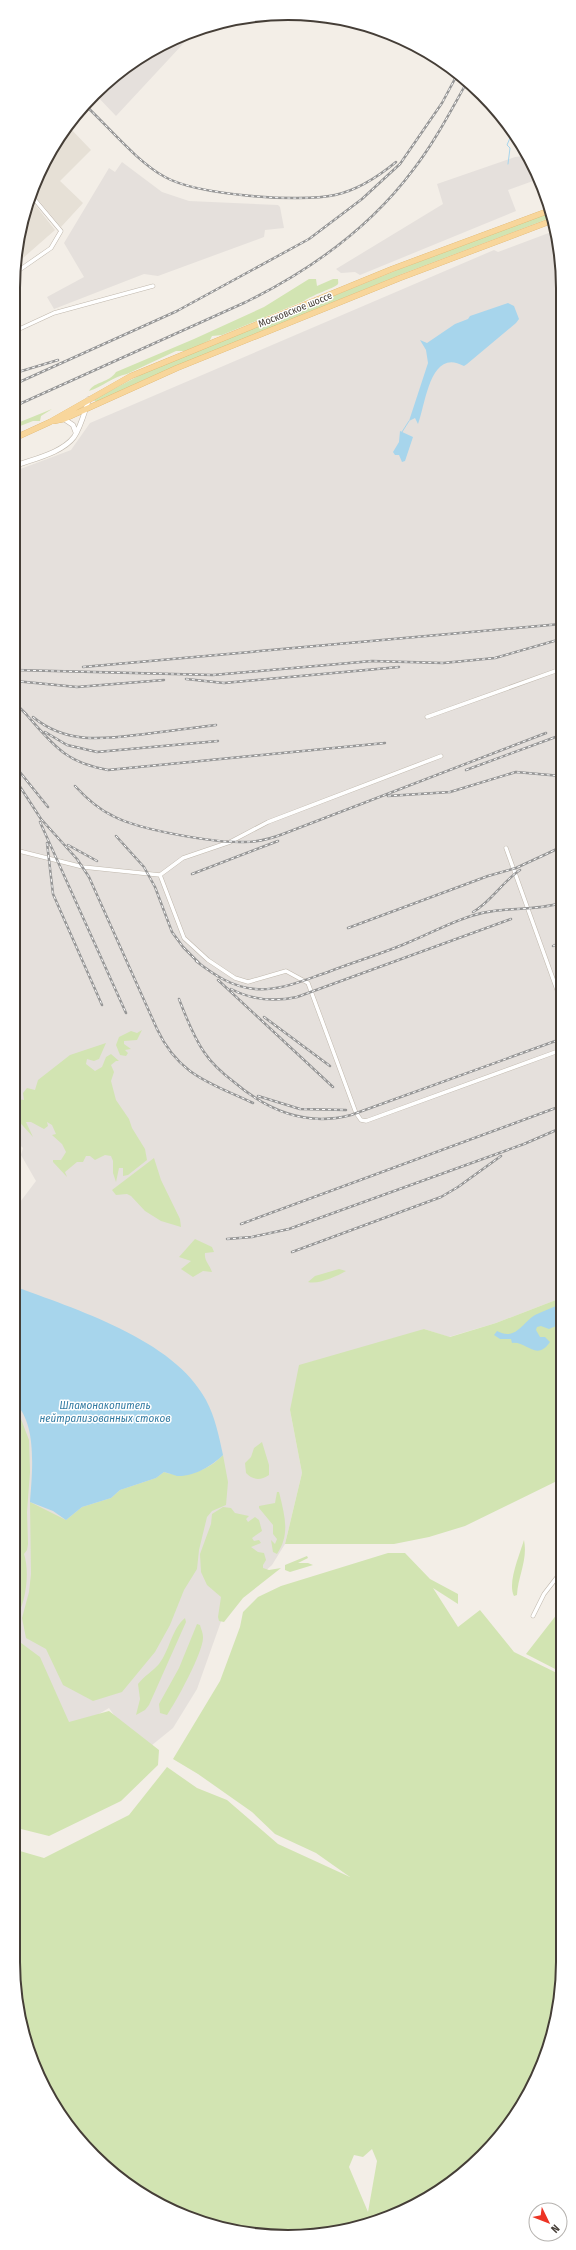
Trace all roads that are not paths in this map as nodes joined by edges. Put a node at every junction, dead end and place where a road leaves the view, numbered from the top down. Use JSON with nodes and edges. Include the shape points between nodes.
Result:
{"nodes":[{"id":1,"x":35,"y":200,"type":"edge"},
{"id":2,"x":545,"y":212,"type":"edge"},
{"id":3,"x":548,"y":221,"type":"edge"},
{"id":4,"x":21,"y":269,"type":"edge"},
{"id":5,"x":153,"y":286,"type":"dead end"},
{"id":6,"x":20,"y":329,"type":"edge"},
{"id":7,"x":89,"y":399,"type":"junction"},
{"id":8,"x":85,"y":410,"type":"junction"},
{"id":9,"x":64,"y":419,"type":"junction"},
{"id":10,"x":50,"y":422,"type":"junction"},
{"id":11,"x":75,"y":435,"type":"junction"},
{"id":12,"x":20,"y":436,"type":"edge"},
{"id":13,"x":20,"y":464,"type":"edge"},
{"id":14,"x":556,"y":671,"type":"edge"},
{"id":15,"x":427,"y":717,"type":"dead end"},
{"id":16,"x":441,"y":756,"type":"dead end"},
{"id":17,"x":506,"y":848,"type":"dead end"},
{"id":18,"x":20,"y":851,"type":"edge"},
{"id":19,"x":160,"y":875,"type":"junction"},
{"id":20,"x":556,"y":987,"type":"edge"},
{"id":21,"x":556,"y":1052,"type":"edge"},
{"id":22,"x":556,"y":1578,"type":"edge"},
{"id":23,"x":533,"y":1616,"type":"dead end"}],
"edges":[{"from":1,"to":4,"type":"street","via":[[61,231],[51,248]]},
{"from":2,"to":7,"type":"main road","name":"Московское шоссе","via":[[392,269],[131,376]]},
{"from":3,"to":8,"type":"main road","name":"Московское шоссе","via":[[184,365]]},
{"from":5,"to":6,"type":"street","via":[[54,313]]},
{"from":7,"to":8,"type":"street"},
{"from":7,"to":10,"type":"main road","name":"Московское шоссе"},
{"from":8,"to":9,"type":"main road","name":"Московское шоссе"},
{"from":8,"to":11,"type":"street"},
{"from":9,"to":10,"type":"main road","name":"Московское шоссе"},
{"from":9,"to":11,"type":"street","via":[[74,425]]},
{"from":10,"to":12,"type":"main road","name":"Московское шоссе"},
{"from":11,"to":13,"type":"street","via":[[57,449]]},
{"from":14,"to":15,"type":"street"},
{"from":16,"to":19,"type":"street","via":[[268,822],[230,842],[183,858]]},
{"from":17,"to":20,"type":"street"},
{"from":18,"to":19,"type":"street","via":[[83,867]]},
{"from":19,"to":21,"type":"street","via":[[184,938],[214,964],[244,982],[252,982],[286,971],[308,983],[356,1113],[361,1120],[366,1121]]},
{"from":22,"to":23,"type":"street","via":[[544,1594]]}]}
